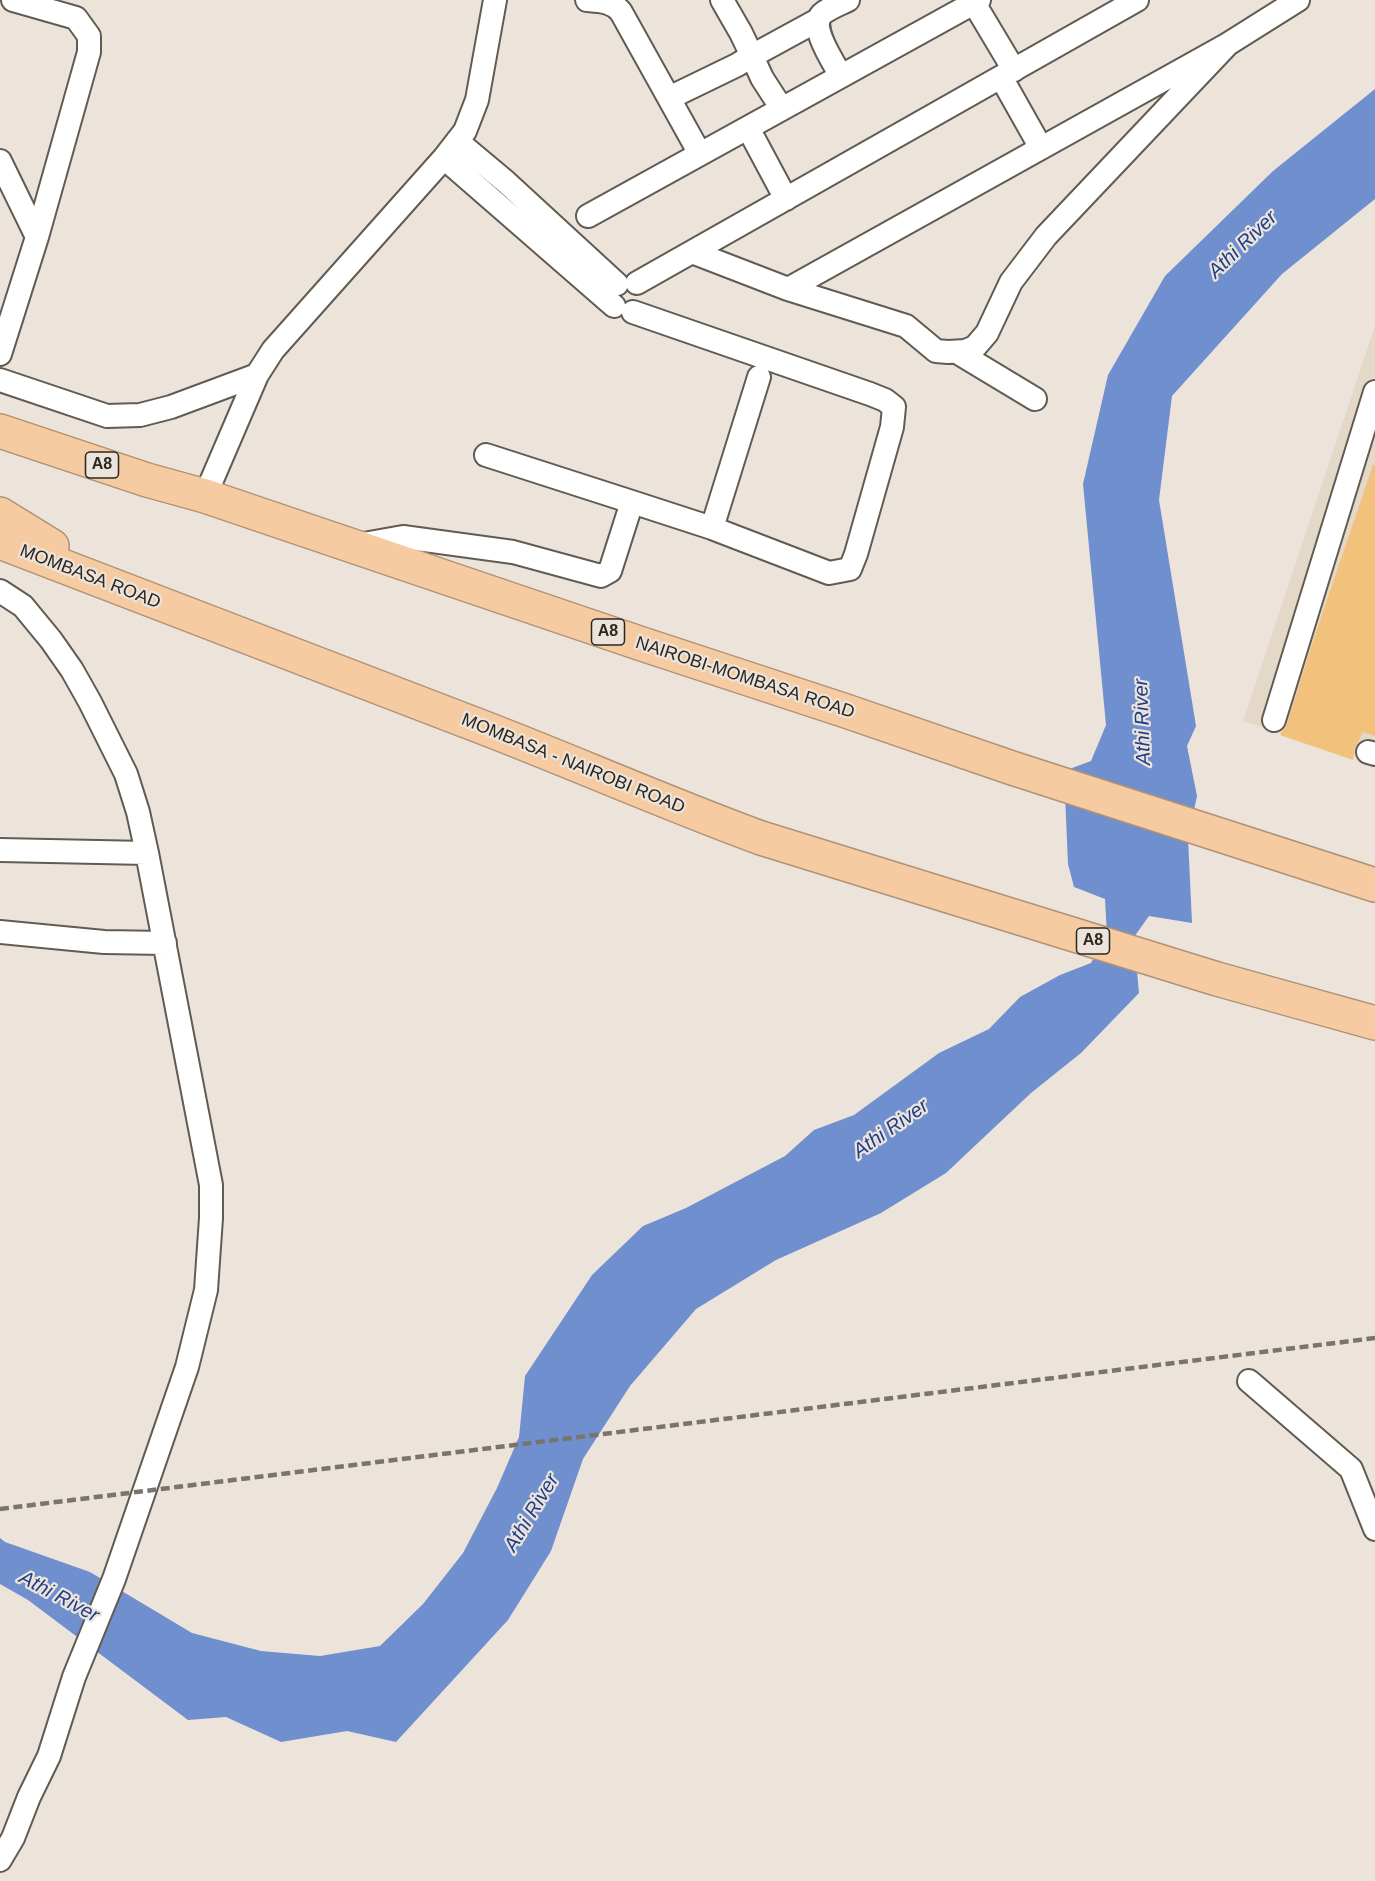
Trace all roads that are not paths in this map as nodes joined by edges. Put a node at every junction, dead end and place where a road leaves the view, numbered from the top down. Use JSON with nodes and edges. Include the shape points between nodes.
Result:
{"nodes":[{"id":1,"x":13,"y":0,"type":"edge"},
{"id":2,"x":495,"y":0,"type":"edge"},
{"id":3,"x":587,"y":0,"type":"edge"},
{"id":4,"x":722,"y":0,"type":"edge"},
{"id":5,"x":848,"y":0,"type":"edge"},
{"id":6,"x":1137,"y":0,"type":"edge"},
{"id":7,"x":1298,"y":0,"type":"edge"},
{"id":8,"x":968,"y":3,"type":"edge"},
{"id":9,"x":818,"y":20,"type":"junction"},
{"id":10,"x":1228,"y":44,"type":"junction"},
{"id":11,"x":752,"y":56,"type":"junction"},
{"id":12,"x":1007,"y":73,"type":"junction"},
{"id":13,"x":841,"y":76,"type":"junction"},
{"id":14,"x":669,"y":98,"type":"junction"},
{"id":15,"x":782,"y":109,"type":"junction"},
{"id":16,"x":748,"y":128,"type":"junction"},
{"id":17,"x":1041,"y":148,"type":"junction"},
{"id":18,"x":451,"y":150,"type":"junction"},
{"id":19,"x":700,"y":154,"type":"junction"},
{"id":20,"x":0,"y":161,"type":"edge"},
{"id":21,"x":786,"y":199,"type":"junction"},
{"id":22,"x":588,"y":216,"type":"dead end"},
{"id":23,"x":37,"y":237,"type":"junction"},
{"id":24,"x":692,"y":252,"type":"junction"},
{"id":25,"x":788,"y":288,"type":"junction"},
{"id":26,"x":626,"y":296,"type":"junction"},
{"id":27,"x":957,"y":352,"type":"junction"},
{"id":28,"x":0,"y":354,"type":"edge"},
{"id":29,"x":257,"y":375,"type":"junction"},
{"id":30,"x":759,"y":377,"type":"dead end"},
{"id":31,"x":0,"y":380,"type":"edge"},
{"id":32,"x":1375,"y":392,"type":"edge"},
{"id":33,"x":1035,"y":399,"type":"dead end"},
{"id":34,"x":0,"y":431,"type":"edge"},
{"id":35,"x":486,"y":455,"type":"dead end"},
{"id":36,"x":205,"y":496,"type":"junction"},
{"id":37,"x":632,"y":502,"type":"junction"},
{"id":38,"x":0,"y":514,"type":"edge"},
{"id":39,"x":712,"y":528,"type":"junction"},
{"id":40,"x":0,"y":542,"type":"edge"},
{"id":41,"x":352,"y":546,"type":"junction"},
{"id":42,"x":122,"y":590,"type":"junction"},
{"id":43,"x":0,"y":591,"type":"edge"},
{"id":44,"x":181,"y":613,"type":"joint"},
{"id":45,"x":1274,"y":720,"type":"dead end"},
{"id":46,"x":0,"y":850,"type":"edge"},
{"id":47,"x":147,"y":853,"type":"junction"},
{"id":48,"x":1375,"y":885,"type":"edge"},
{"id":49,"x":0,"y":932,"type":"edge"},
{"id":50,"x":165,"y":943,"type":"junction"},
{"id":51,"x":1375,"y":1023,"type":"edge"},
{"id":52,"x":1249,"y":1381,"type":"dead end"},
{"id":53,"x":1375,"y":1529,"type":"edge"},
{"id":54,"x":0,"y":1860,"type":"edge"}],
"edges":[{"from":1,"to":23,"type":"street","via":[[76,18],[89,36],[89,52]]},
{"from":2,"to":18,"type":"street","via":[[477,100],[465,130]]},
{"from":3,"to":14,"type":"street","via":[[616,7]]},
{"from":4,"to":11,"type":"street"},
{"from":5,"to":9,"type":"street","via":[[823,13]]},
{"from":6,"to":12,"type":"street"},
{"from":7,"to":10,"type":"street"},
{"from":8,"to":12,"type":"street"},
{"from":8,"to":13,"type":"street"},
{"from":9,"to":11,"type":"street"},
{"from":9,"to":13,"type":"street","via":[[819,33]]},
{"from":10,"to":17,"type":"street"},
{"from":10,"to":27,"type":"street","via":[[1046,236],[1011,282],[987,333],[975,347]]},
{"from":11,"to":14,"type":"street"},
{"from":11,"to":15,"type":"street"},
{"from":12,"to":17,"type":"street"},
{"from":12,"to":21,"type":"street"},
{"from":13,"to":15,"type":"street"},
{"from":14,"to":19,"type":"street"},
{"from":15,"to":16,"type":"street"},
{"from":16,"to":19,"type":"street"},
{"from":16,"to":21,"type":"street"},
{"from":17,"to":25,"type":"street"},
{"from":18,"to":26,"type":"street","via":[[506,182]]},
{"from":18,"to":29,"type":"street","via":[[273,350]]},
{"from":19,"to":22,"type":"street"},
{"from":20,"to":23,"type":"street"},
{"from":21,"to":24,"type":"street"},
{"from":23,"to":28,"type":"street"},
{"from":24,"to":25,"type":"street"},
{"from":24,"to":26,"type":"street"},
{"from":25,"to":27,"type":"street","via":[[906,326],[936,351]]},
{"from":26,"to":39,"type":"street","via":[[885,400],[894,407],[892,427],[850,568],[829,573]]},
{"from":27,"to":33,"type":"street"},
{"from":29,"to":31,"type":"street","via":[[171,408],[140,415],[107,416]]},
{"from":29,"to":36,"type":"street"},
{"from":30,"to":39,"type":"street"},
{"from":32,"to":45,"type":"street"},
{"from":34,"to":36,"type":"highway","number":"A8"},
{"from":35,"to":37,"type":"street"},
{"from":36,"to":41,"type":"highway","name":"NAIROBI-MOMBASA ROAD","number":"A8"},
{"from":37,"to":39,"type":"street"},
{"from":37,"to":41,"type":"street","via":[[610,571],[601,576],[513,552],[403,537]]},
{"from":38,"to":42,"type":"highway"},
{"from":40,"to":42,"type":"highway","name":"MOMBASA ROAD","number":"A8"},
{"from":41,"to":48,"type":"highway","name":"NAIROBI-MOMBASA ROAD","number":"A8","via":[[1012,768]]},
{"from":42,"to":44,"type":"highway","name":"MOMBASA ROAD","number":"A8"},
{"from":43,"to":47,"type":"street","via":[[23,606],[51,640],[90,702],[126,774]]},
{"from":44,"to":51,"type":"highway","name":"MOMBASA - NAIROBI ROAD","number":"A8","via":[[463,719],[709,819],[844,865]]},
{"from":46,"to":47,"type":"street"},
{"from":47,"to":50,"type":"street"},
{"from":49,"to":50,"type":"street","via":[[104,942]]},
{"from":50,"to":54,"type":"street","via":[[211,1185],[206,1290],[187,1367],[114,1579],[74,1677],[49,1756]]},
{"from":52,"to":53,"type":"street","via":[[1351,1469]]}]}
